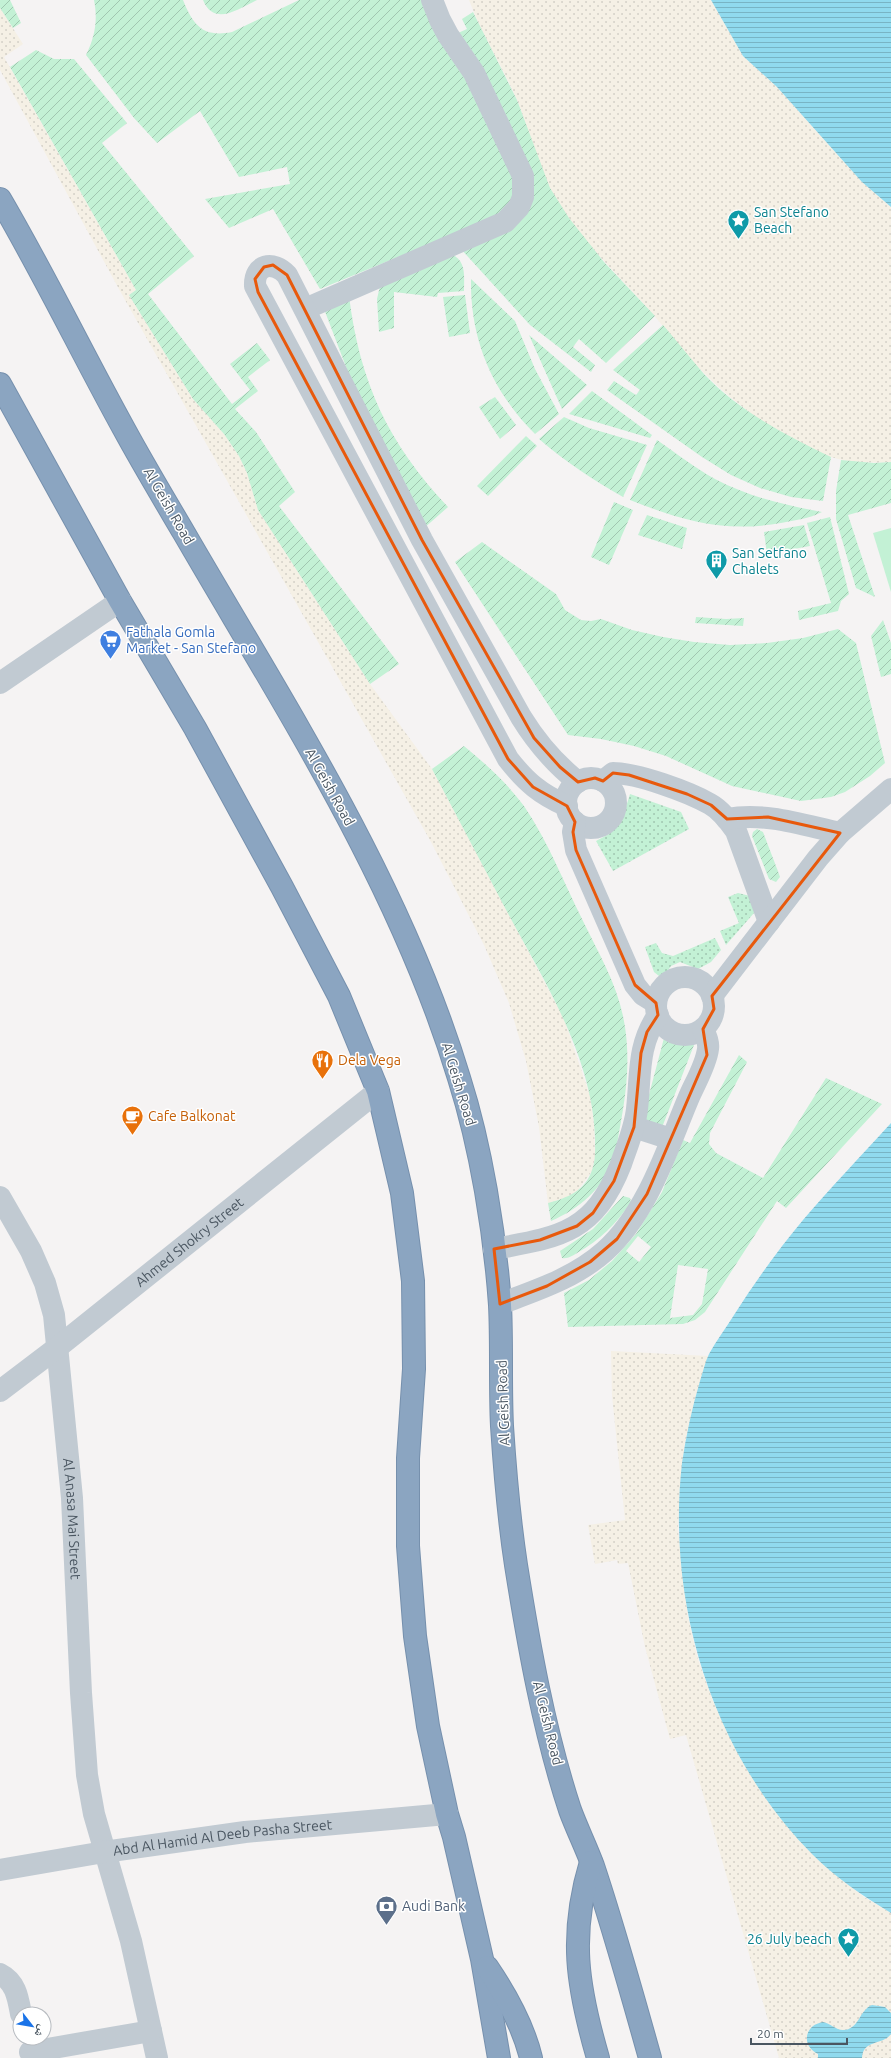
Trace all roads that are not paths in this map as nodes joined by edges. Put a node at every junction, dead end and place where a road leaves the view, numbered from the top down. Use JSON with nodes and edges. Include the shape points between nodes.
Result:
{"nodes":[{"id":1,"x":432,"y":0,"type":"edge"},
{"id":2,"x":0,"y":200,"type":"edge"},
{"id":3,"x":305,"y":309,"type":"junction"},
{"id":4,"x":0,"y":384,"type":"edge"},
{"id":5,"x":120,"y":600,"type":"junction"},
{"id":6,"x":0,"y":683,"type":"edge"},
{"id":7,"x":603,"y":781,"type":"junction"},
{"id":8,"x":578,"y":782,"type":"junction"},
{"id":9,"x":891,"y":789,"type":"edge"},
{"id":10,"x":571,"y":814,"type":"junction"},
{"id":11,"x":727,"y":819,"type":"junction"},
{"id":12,"x":840,"y":833,"type":"junction"},
{"id":13,"x":769,"y":922,"type":"junction"},
{"id":14,"x":712,"y":996,"type":"junction"},
{"id":15,"x":657,"y":1009,"type":"junction"},
{"id":16,"x":704,"y":1029,"type":"junction"},
{"id":17,"x":378,"y":1091,"type":"junction"},
{"id":18,"x":634,"y":1127,"type":"junction"},
{"id":19,"x":672,"y":1139,"type":"junction"},
{"id":20,"x":614,"y":1180,"type":"junction"},
{"id":21,"x":646,"y":1194,"type":"junction"},
{"id":22,"x":0,"y":1197,"type":"edge"},
{"id":23,"x":494,"y":1249,"type":"junction"},
{"id":24,"x":500,"y":1304,"type":"junction"},
{"id":25,"x":58,"y":1347,"type":"junction"},
{"id":26,"x":0,"y":1391,"type":"edge"},
{"id":27,"x":447,"y":1814,"type":"junction"},
{"id":28,"x":104,"y":1852,"type":"junction"},
{"id":29,"x":591,"y":1862,"type":"junction"},
{"id":30,"x":0,"y":1870,"type":"edge"},
{"id":31,"x":482,"y":1959,"type":"junction"},
{"id":32,"x":0,"y":1974,"type":"edge"},
{"id":33,"x":19,"y":2006,"type":"edge"},
{"id":34,"x":150,"y":2031,"type":"junction"},
{"id":35,"x":29,"y":2049,"type":"edge"},
{"id":36,"x":157,"y":2058,"type":"edge"},
{"id":37,"x":499,"y":2058,"type":"edge"},
{"id":38,"x":530,"y":2058,"type":"edge"},
{"id":39,"x":598,"y":2058,"type":"edge"},
{"id":40,"x":650,"y":2058,"type":"edge"}],
"edges":[{"from":1,"to":3,"type":"street","via":[[448,35],[474,73],[523,176],[523,197],[519,207],[505,222]]},
{"from":2,"to":23,"type":"highway","name":"Al Geish Road","via":[[126,434],[318,764],[399,919],[460,1080],[474,1133]]},
{"from":3,"to":8,"type":"street","via":[[422,540],[521,717],[549,756]]},
{"from":3,"to":10,"type":"street","via":[[281,268],[273,265],[258,272],[255,279],[258,292],[508,759],[533,787]]},
{"from":4,"to":5,"type":"highway"},
{"from":5,"to":6,"type":"street"},
{"from":5,"to":17,"type":"highway","via":[[195,728],[312,943],[339,996]]},
{"from":7,"to":8,"type":"street","via":[[591,778]]},
{"from":7,"to":10,"type":"street","via":[[615,795],[614,813],[609,821],[592,828],[582,826]]},
{"from":7,"to":11,"type":"street","via":[[613,773],[629,775],[687,794],[711,805]]},
{"from":8,"to":10,"type":"street","via":[[567,797]]},
{"from":9,"to":12,"type":"street"},
{"from":10,"to":15,"type":"street","via":[[576,850],[635,985]]},
{"from":11,"to":12,"type":"street","via":[[768,817]]},
{"from":11,"to":13,"type":"street","via":[[744,848]]},
{"from":12,"to":13,"type":"street"},
{"from":13,"to":14,"type":"street"},
{"from":14,"to":15,"type":"street","via":[[707,987],[698,980],[676,978],[666,984],[659,993]]},
{"from":14,"to":16,"type":"street","via":[[714,1010],[710,1022]]},
{"from":15,"to":16,"type":"street","via":[[663,1025],[672,1032],[682,1035],[694,1034]]},
{"from":15,"to":18,"type":"street","via":[[642,1048]]},
{"from":16,"to":19,"type":"street","via":[[707,1055]]},
{"from":17,"to":25,"type":"street","name":"Ahmed Shokry Street"},
{"from":17,"to":27,"type":"highway","via":[[402,1193],[413,1281],[414,1369],[408,1458],[408,1546],[415,1636],[428,1726]]},
{"from":18,"to":19,"type":"street"},
{"from":18,"to":20,"type":"street"},
{"from":19,"to":21,"type":"street"},
{"from":20,"to":21,"type":"street"},
{"from":20,"to":23,"type":"street","via":[[593,1213],[577,1226],[540,1240]]},
{"from":21,"to":24,"type":"street","via":[[617,1239],[590,1262],[547,1286]]},
{"from":22,"to":25,"type":"street","name":"Al Anasa Mai Street","via":[[31,1250],[45,1283],[54,1315]]},
{"from":23,"to":24,"type":"highway","name":"Al Geish Road"},
{"from":24,"to":29,"type":"highway","name":"Al Geish Road","via":[[502,1426],[515,1559],[524,1618],[543,1709],[565,1792]]},
{"from":25,"to":26,"type":"street","name":"Ahmed Shokry Street"},
{"from":25,"to":28,"type":"street","name":"Al Anasa Mai Street","via":[[72,1498],[87,1774]]},
{"from":27,"to":28,"type":"street","name":"Abd Al Hamid Al Deeb Pasha Street","via":[[245,1832]]},
{"from":27,"to":31,"type":"highway"},
{"from":28,"to":30,"type":"street","name":"Abd Al Hamid Al Deeb Pasha Street"},
{"from":28,"to":34,"type":"street","name":"Al Anasa Mai Street","via":[[131,1941]]},
{"from":29,"to":39,"type":"highway","via":[[583,1887],[579,1914],[578,1973]]},
{"from":29,"to":40,"type":"highway","name":"Al Geish Road"},
{"from":31,"to":37,"type":"highway"},
{"from":31,"to":38,"type":"highway","via":[[502,1989],[516,2017]]},
{"from":32,"to":33,"type":"street","via":[[13,1985]]},
{"from":34,"to":35,"type":"street"},
{"from":34,"to":36,"type":"street","name":"Al Anasa Mai Street"}]}
